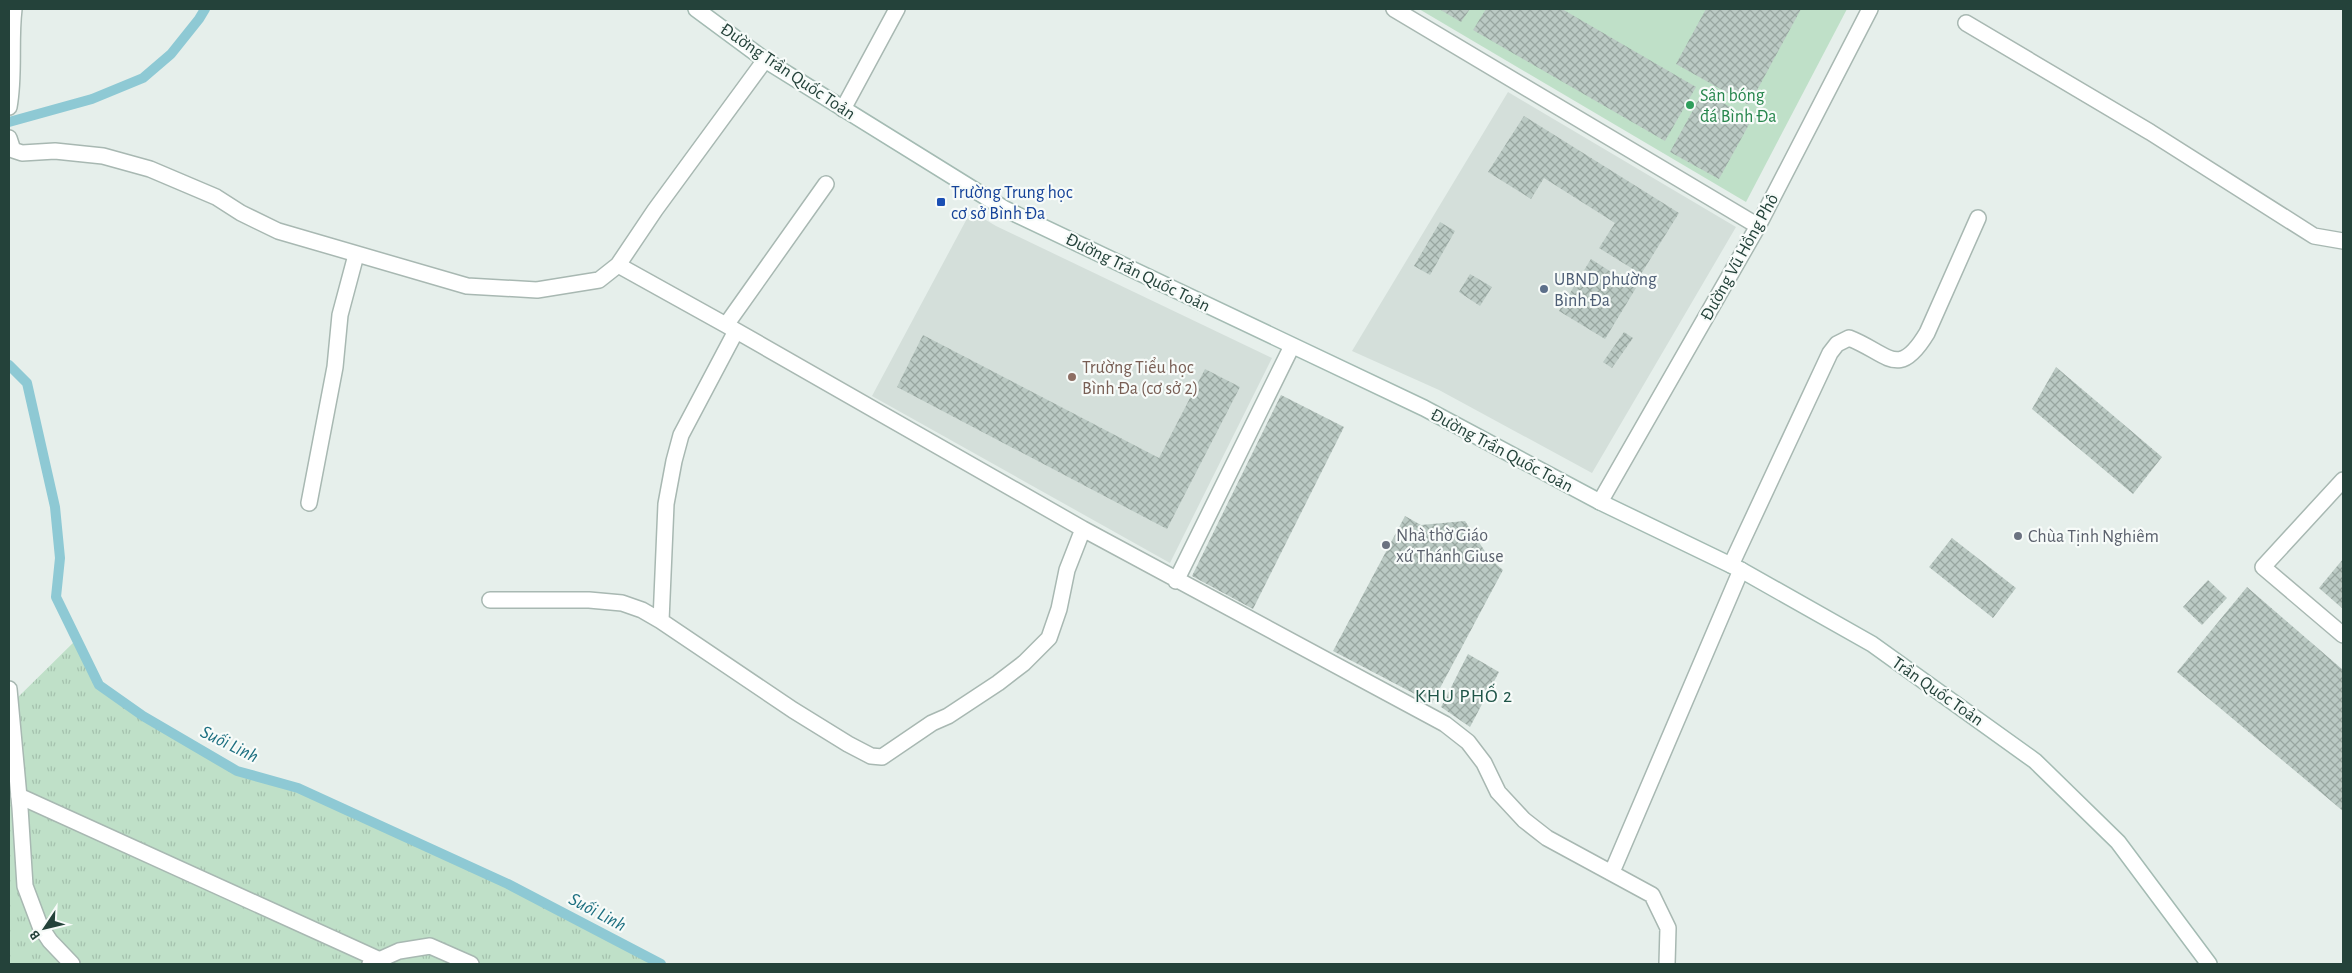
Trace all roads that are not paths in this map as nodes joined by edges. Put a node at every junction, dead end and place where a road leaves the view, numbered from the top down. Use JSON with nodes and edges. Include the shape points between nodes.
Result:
{"nodes":[{"id":1,"x":14,"y":9,"type":"edge"},
{"id":2,"x":696,"y":9,"type":"edge"},
{"id":3,"x":897,"y":9,"type":"edge"},
{"id":4,"x":1394,"y":9,"type":"edge"},
{"id":5,"x":1870,"y":9,"type":"edge"},
{"id":6,"x":1966,"y":23,"type":"dead end"},
{"id":7,"x":10,"y":35,"type":"edge"},
{"id":8,"x":765,"y":60,"type":"junction"},
{"id":9,"x":9,"y":107,"type":"edge"},
{"id":10,"x":843,"y":109,"type":"junction"},
{"id":11,"x":9,"y":138,"type":"edge"},
{"id":12,"x":826,"y":184,"type":"dead end"},
{"id":13,"x":1978,"y":218,"type":"dead end"},
{"id":14,"x":1758,"y":226,"type":"junction"},
{"id":15,"x":2343,"y":241,"type":"edge"},
{"id":16,"x":356,"y":255,"type":"junction"},
{"id":17,"x":618,"y":265,"type":"junction"},
{"id":18,"x":731,"y":328,"type":"junction"},
{"id":19,"x":1292,"y":346,"type":"junction"},
{"id":20,"x":2343,"y":480,"type":"edge"},
{"id":21,"x":1600,"y":502,"type":"junction"},
{"id":22,"x":309,"y":503,"type":"dead end"},
{"id":23,"x":1083,"y":530,"type":"junction"},
{"id":24,"x":1736,"y":567,"type":"junction"},
{"id":25,"x":1176,"y":581,"type":"junction"},
{"id":26,"x":490,"y":600,"type":"dead end"},
{"id":27,"x":661,"y":621,"type":"junction"},
{"id":28,"x":2343,"y":635,"type":"edge"},
{"id":29,"x":9,"y":689,"type":"edge"},
{"id":30,"x":19,"y":796,"type":"junction"},
{"id":31,"x":1612,"y":872,"type":"junction"},
{"id":32,"x":375,"y":962,"type":"edge"},
{"id":33,"x":72,"y":964,"type":"edge"},
{"id":34,"x":471,"y":964,"type":"edge"},
{"id":35,"x":1667,"y":964,"type":"edge"},
{"id":36,"x":2209,"y":964,"type":"edge"}],
"edges":[{"from":1,"to":7,"type":"street"},
{"from":2,"to":8,"type":"street","name":"Đường Trần Quốc Toản"},
{"from":3,"to":10,"type":"street"},
{"from":4,"to":14,"type":"street"},
{"from":5,"to":14,"type":"street","name":"Đường Vũ Hồng Phô"},
{"from":6,"to":15,"type":"street","via":[[2150,132],[2314,236]]},
{"from":7,"to":9,"type":"street","via":[[12,89]]},
{"from":8,"to":10,"type":"street","name":"Đường Trần Quốc Toản"},
{"from":8,"to":17,"type":"street"},
{"from":10,"to":19,"type":"street","name":"Đường Trần Quốc Toản","via":[[1005,209]]},
{"from":11,"to":16,"type":"street","via":[[13,150],[22,153],[55,151],[94,155],[150,169],[216,197],[278,231]]},
{"from":12,"to":18,"type":"street"},
{"from":13,"to":24,"type":"street","via":[[1918,349],[1904,360],[1891,360],[1850,338],[1837,344],[1830,353]]},
{"from":14,"to":21,"type":"street","name":"Đường Vũ Hồng Phô"},
{"from":16,"to":17,"type":"street","via":[[467,286],[537,290],[599,280]]},
{"from":16,"to":22,"type":"street","via":[[340,315],[335,367]]},
{"from":17,"to":18,"type":"street"},
{"from":18,"to":23,"type":"street"},
{"from":18,"to":27,"type":"street","via":[[681,435],[674,461],[666,504]]},
{"from":19,"to":21,"type":"street","name":"Đường Trần Quốc Toản","via":[[1424,408]]},
{"from":19,"to":25,"type":"street"},
{"from":20,"to":28,"type":"street","via":[[2263,567]]},
{"from":21,"to":24,"type":"street","name":"Trần Quốc Toản"},
{"from":23,"to":25,"type":"street"},
{"from":23,"to":27,"type":"street","via":[[1049,638],[998,683],[882,756],[871,756],[848,744]]},
{"from":24,"to":31,"type":"street"},
{"from":24,"to":36,"type":"street","name":"Trần Quốc Toản","via":[[1872,644],[2035,761],[2118,842]]},
{"from":25,"to":31,"type":"street","via":[[1445,724],[1468,742],[1484,763],[1498,792],[1524,820],[1547,838]]},
{"from":26,"to":27,"type":"street","via":[[622,603]]},
{"from":29,"to":30,"type":"street"},
{"from":30,"to":32,"type":"street"},
{"from":30,"to":33,"type":"street","via":[[24,886],[40,926]]},
{"from":31,"to":35,"type":"street","via":[[1652,895],[1668,928]]},
{"from":32,"to":34,"type":"street","via":[[399,951],[430,946]]}]}
